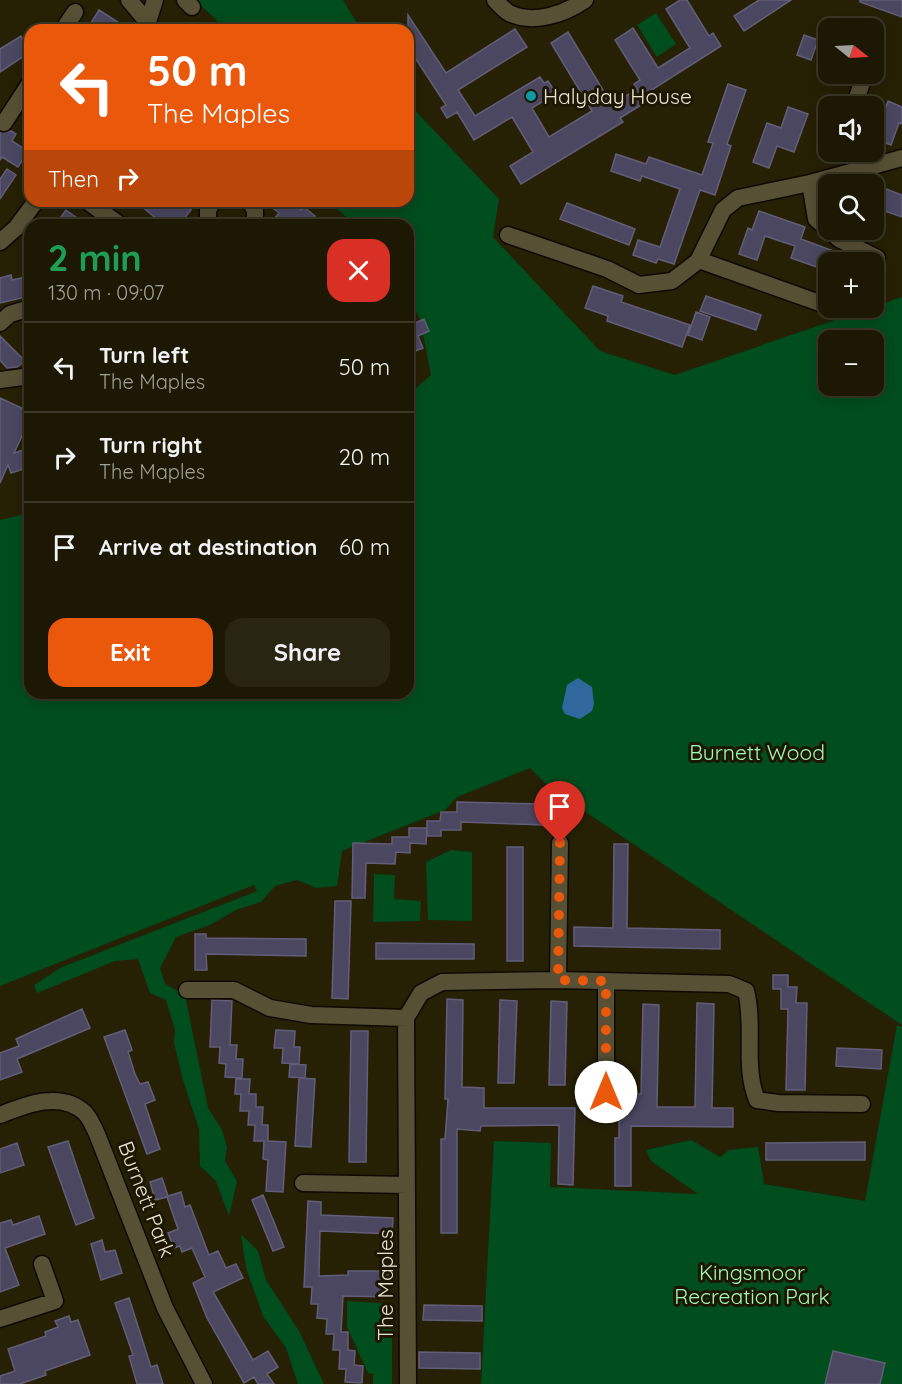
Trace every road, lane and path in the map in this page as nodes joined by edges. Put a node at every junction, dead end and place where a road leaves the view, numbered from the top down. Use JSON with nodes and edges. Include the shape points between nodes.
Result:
{"nodes":[{"id":1,"x":129,"y":0,"type":"edge"},
{"id":2,"x":155,"y":0,"type":"edge"},
{"id":3,"x":495,"y":0,"type":"edge"},
{"id":4,"x":585,"y":0,"type":"edge"},
{"id":5,"x":75,"y":12,"type":"dead end"},
{"id":6,"x":67,"y":24,"type":"edge"},
{"id":7,"x":145,"y":24,"type":"edge"},
{"id":8,"x":147,"y":24,"type":"edge"},
{"id":9,"x":24,"y":92,"type":"edge"},
{"id":10,"x":4,"y":123,"type":"dead end"},
{"id":11,"x":884,"y":158,"type":"edge"},
{"id":12,"x":902,"y":159,"type":"edge"},
{"id":13,"x":862,"y":162,"type":"edge"},
{"id":14,"x":810,"y":183,"type":"junction"},
{"id":15,"x":32,"y":207,"type":"edge"},
{"id":16,"x":95,"y":207,"type":"edge"},
{"id":17,"x":112,"y":219,"type":"edge"},
{"id":18,"x":508,"y":235,"type":"dead end"},
{"id":19,"x":0,"y":242,"type":"edge"},
{"id":20,"x":865,"y":252,"type":"edge"},
{"id":21,"x":699,"y":260,"type":"junction"},
{"id":22,"x":818,"y":302,"type":"edge"},
{"id":23,"x":24,"y":310,"type":"edge"},
{"id":24,"x":0,"y":323,"type":"edge"},
{"id":25,"x":24,"y":377,"type":"edge"},
{"id":26,"x":0,"y":380,"type":"edge"},
{"id":27,"x":560,"y":843,"type":"dead end"},
{"id":28,"x":558,"y":980,"type":"junction"},
{"id":29,"x":606,"y":981,"type":"junction"},
{"id":30,"x":187,"y":990,"type":"dead end"},
{"id":31,"x":406,"y":1018,"type":"junction"},
{"id":32,"x":606,"y":1092,"type":"dead end"},
{"id":33,"x":862,"y":1104,"type":"dead end"},
{"id":34,"x":0,"y":1115,"type":"edge"},
{"id":35,"x":303,"y":1183,"type":"dead end"},
{"id":36,"x":407,"y":1185,"type":"junction"},
{"id":37,"x":42,"y":1264,"type":"dead end"},
{"id":38,"x":0,"y":1319,"type":"edge"},
{"id":39,"x":204,"y":1384,"type":"edge"},
{"id":40,"x":408,"y":1384,"type":"edge"}],
"edges":[{"from":1,"to":7,"type":"street"},
{"from":2,"to":8,"type":"street"},
{"from":3,"to":4,"type":"street","via":[[509,13],[536,18],[564,14]]},
{"from":5,"to":6,"type":"street"},
{"from":9,"to":10,"type":"street"},
{"from":11,"to":12,"type":"street"},
{"from":13,"to":14,"type":"street"},
{"from":14,"to":20,"type":"street","via":[[816,219],[839,239]]},
{"from":14,"to":21,"type":"street","via":[[738,198],[723,210]]},
{"from":15,"to":19,"type":"street"},
{"from":16,"to":17,"type":"street"},
{"from":18,"to":21,"type":"street","via":[[607,269],[639,285],[672,281]]},
{"from":21,"to":22,"type":"street"},
{"from":23,"to":24,"type":"street","via":[[10,314]]},
{"from":25,"to":26,"type":"street"},
{"from":27,"to":28,"type":"street"},
{"from":28,"to":29,"type":"street"},
{"from":28,"to":31,"type":"street","via":[[442,982],[421,993]]},
{"from":29,"to":32,"type":"street"},
{"from":29,"to":33,"type":"street","via":[[729,984],[746,991],[751,1011],[750,1083],[757,1100]]},
{"from":30,"to":31,"type":"street","via":[[234,990],[270,1008],[311,1015]]},
{"from":31,"to":36,"type":"street","name":"The Maples"},
{"from":34,"to":39,"type":"street","name":"Burnett Park","via":[[34,1102],[63,1102],[86,1113],[165,1308]]},
{"from":35,"to":36,"type":"street"},
{"from":36,"to":40,"type":"street","name":"The Maples"},
{"from":37,"to":38,"type":"street","via":[[55,1301]]}]}
